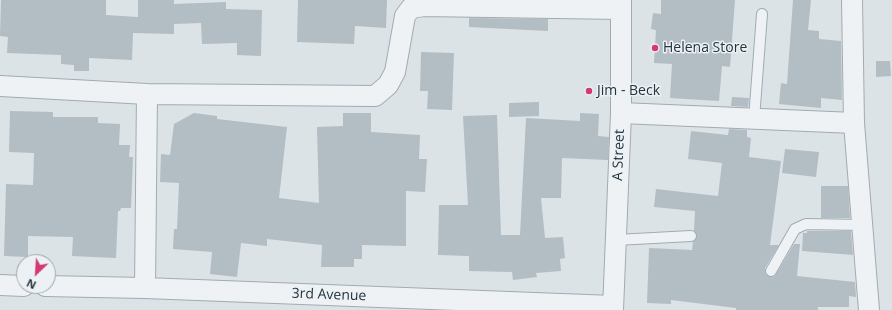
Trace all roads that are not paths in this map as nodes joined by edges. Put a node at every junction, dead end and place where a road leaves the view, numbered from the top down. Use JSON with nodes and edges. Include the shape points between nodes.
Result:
{"nodes":[{"id":1,"x":852,"y":0,"type":"edge"},
{"id":2,"x":621,"y":4,"type":"edge"},
{"id":3,"x":762,"y":14,"type":"dead end"},
{"id":4,"x":0,"y":86,"type":"edge"},
{"id":5,"x":146,"y":94,"type":"junction"},
{"id":6,"x":621,"y":113,"type":"junction"},
{"id":7,"x":754,"y":119,"type":"junction"},
{"id":8,"x":854,"y":123,"type":"junction"},
{"id":9,"x":862,"y":225,"type":"junction"},
{"id":10,"x":691,"y":236,"type":"dead end"},
{"id":11,"x":616,"y":240,"type":"junction"},
{"id":12,"x":771,"y":271,"type":"dead end"},
{"id":13,"x":0,"y":285,"type":"edge"},
{"id":14,"x":16,"y":286,"type":"edge"},
{"id":15,"x":56,"y":286,"type":"edge"},
{"id":16,"x":145,"y":288,"type":"junction"},
{"id":17,"x":613,"y":308,"type":"edge"},
{"id":18,"x":869,"y":310,"type":"edge"}],
"edges":[{"from":1,"to":8,"type":"street"},
{"from":2,"to":5,"type":"street","via":[[411,8],[405,16],[395,72],[388,85],[375,96]]},
{"from":2,"to":6,"type":"street","name":"A Street"},
{"from":3,"to":7,"type":"lane"},
{"from":4,"to":5,"type":"street"},
{"from":5,"to":16,"type":"street"},
{"from":6,"to":7,"type":"street"},
{"from":6,"to":11,"type":"street","name":"A Street"},
{"from":7,"to":8,"type":"street"},
{"from":8,"to":9,"type":"street"},
{"from":9,"to":12,"type":"lane","via":[[806,224],[795,229]]},
{"from":9,"to":18,"type":"street"},
{"from":10,"to":11,"type":"lane"},
{"from":11,"to":17,"type":"street","name":"A Street"},
{"from":13,"to":14,"type":"street"},
{"from":15,"to":16,"type":"street","name":"3rd Avenue"},
{"from":16,"to":17,"type":"street","name":"3rd Avenue"}]}
